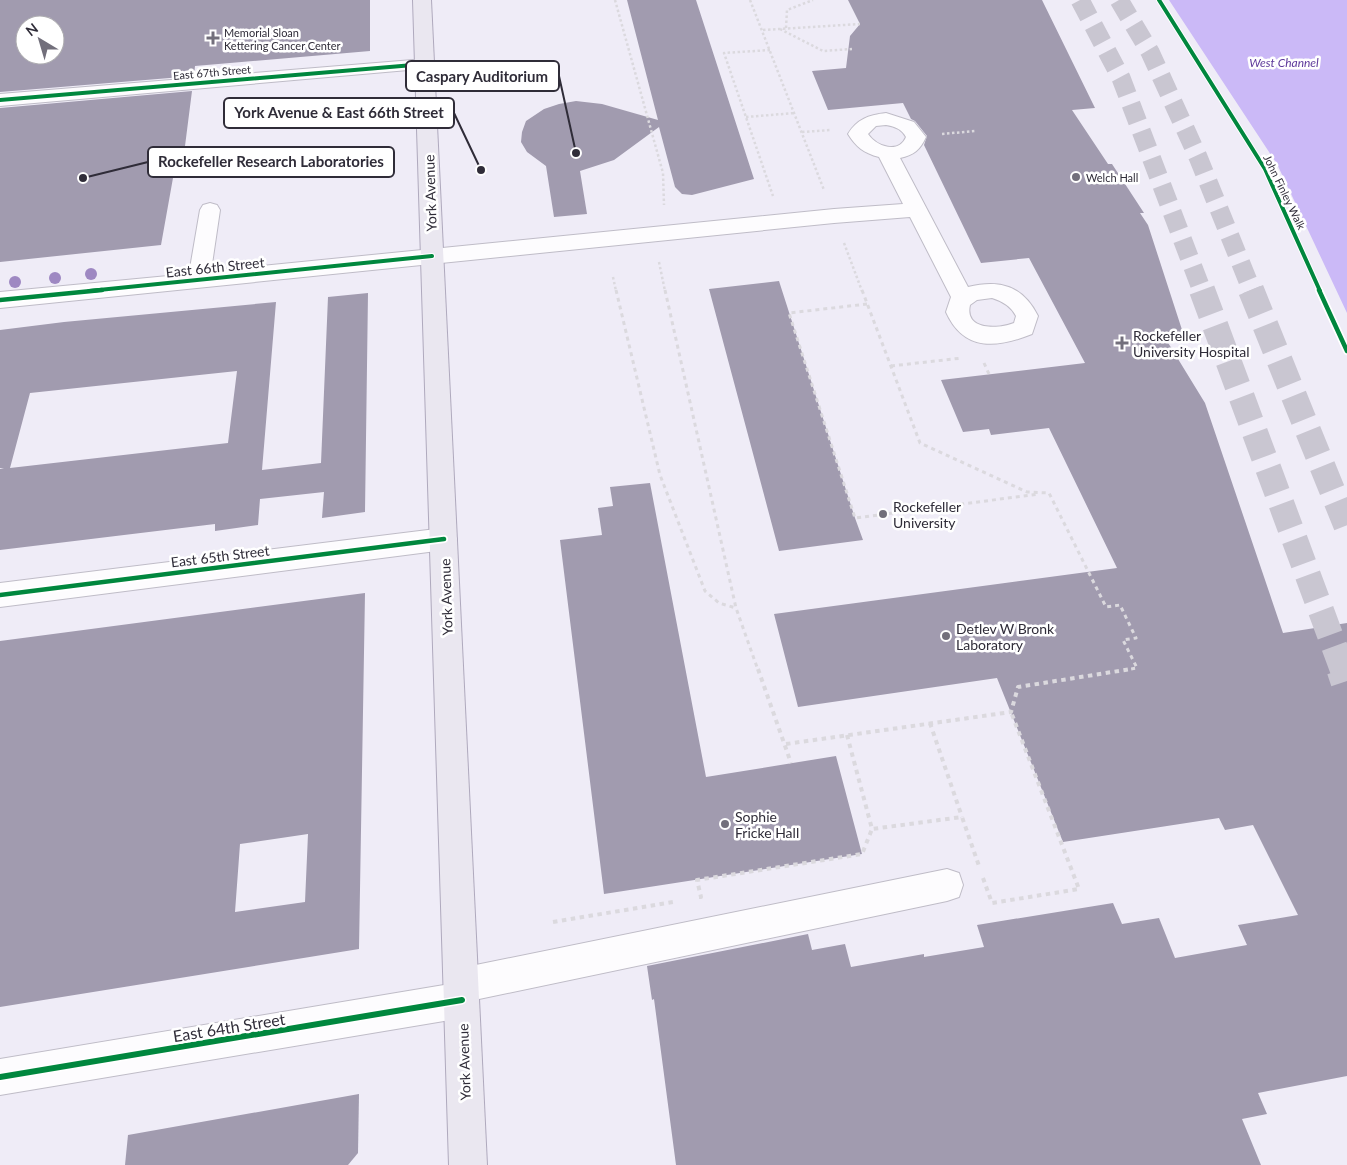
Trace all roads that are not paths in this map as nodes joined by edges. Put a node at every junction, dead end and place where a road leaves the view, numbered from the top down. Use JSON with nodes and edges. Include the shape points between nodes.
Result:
{"nodes":[{"id":1,"x":422,"y":0,"type":"edge"},
{"id":2,"x":425,"y":64,"type":"junction"},
{"id":3,"x":0,"y":100,"type":"edge"},
{"id":4,"x":887,"y":153,"type":"junction"},
{"id":5,"x":210,"y":210,"type":"dead end"},
{"id":6,"x":916,"y":210,"type":"junction"},
{"id":7,"x":432,"y":256,"type":"junction"},
{"id":8,"x":199,"y":280,"type":"junction"},
{"id":9,"x":962,"y":297,"type":"dead end"},
{"id":10,"x":0,"y":300,"type":"edge"},
{"id":11,"x":444,"y":540,"type":"junction"},
{"id":12,"x":0,"y":595,"type":"edge"},
{"id":13,"x":947,"y":885,"type":"dead end"},
{"id":14,"x":462,"y":993,"type":"junction"},
{"id":15,"x":0,"y":1077,"type":"edge"},
{"id":16,"x":468,"y":1165,"type":"edge"}],
"edges":[{"from":1,"to":2,"type":"main road","name":"York Avenue"},
{"from":2,"to":3,"type":"street","name":"East 67th Street"},
{"from":2,"to":7,"type":"main road","name":"York Avenue"},
{"from":4,"to":4,"type":"street","via":[[872,150],[861,143],[858,134],[867,122],[895,120],[910,127],[916,137],[915,144],[908,149]]},
{"from":4,"to":6,"type":"street"},
{"from":5,"to":8,"type":"street"},
{"from":6,"to":7,"type":"street","name":"East 66th Street"},
{"from":6,"to":9,"type":"street"},
{"from":7,"to":8,"type":"street","name":"East 66th Street"},
{"from":7,"to":11,"type":"main road","name":"York Avenue"},
{"from":8,"to":10,"type":"street","name":"East 66th Street"},
{"from":11,"to":12,"type":"street","name":"East 65th Street"},
{"from":11,"to":14,"type":"main road","name":"York Avenue"},
{"from":13,"to":14,"type":"street","name":"East 64th Street"},
{"from":14,"to":15,"type":"street","name":"East 64th Street"},
{"from":14,"to":16,"type":"main road","name":"York Avenue"}]}
